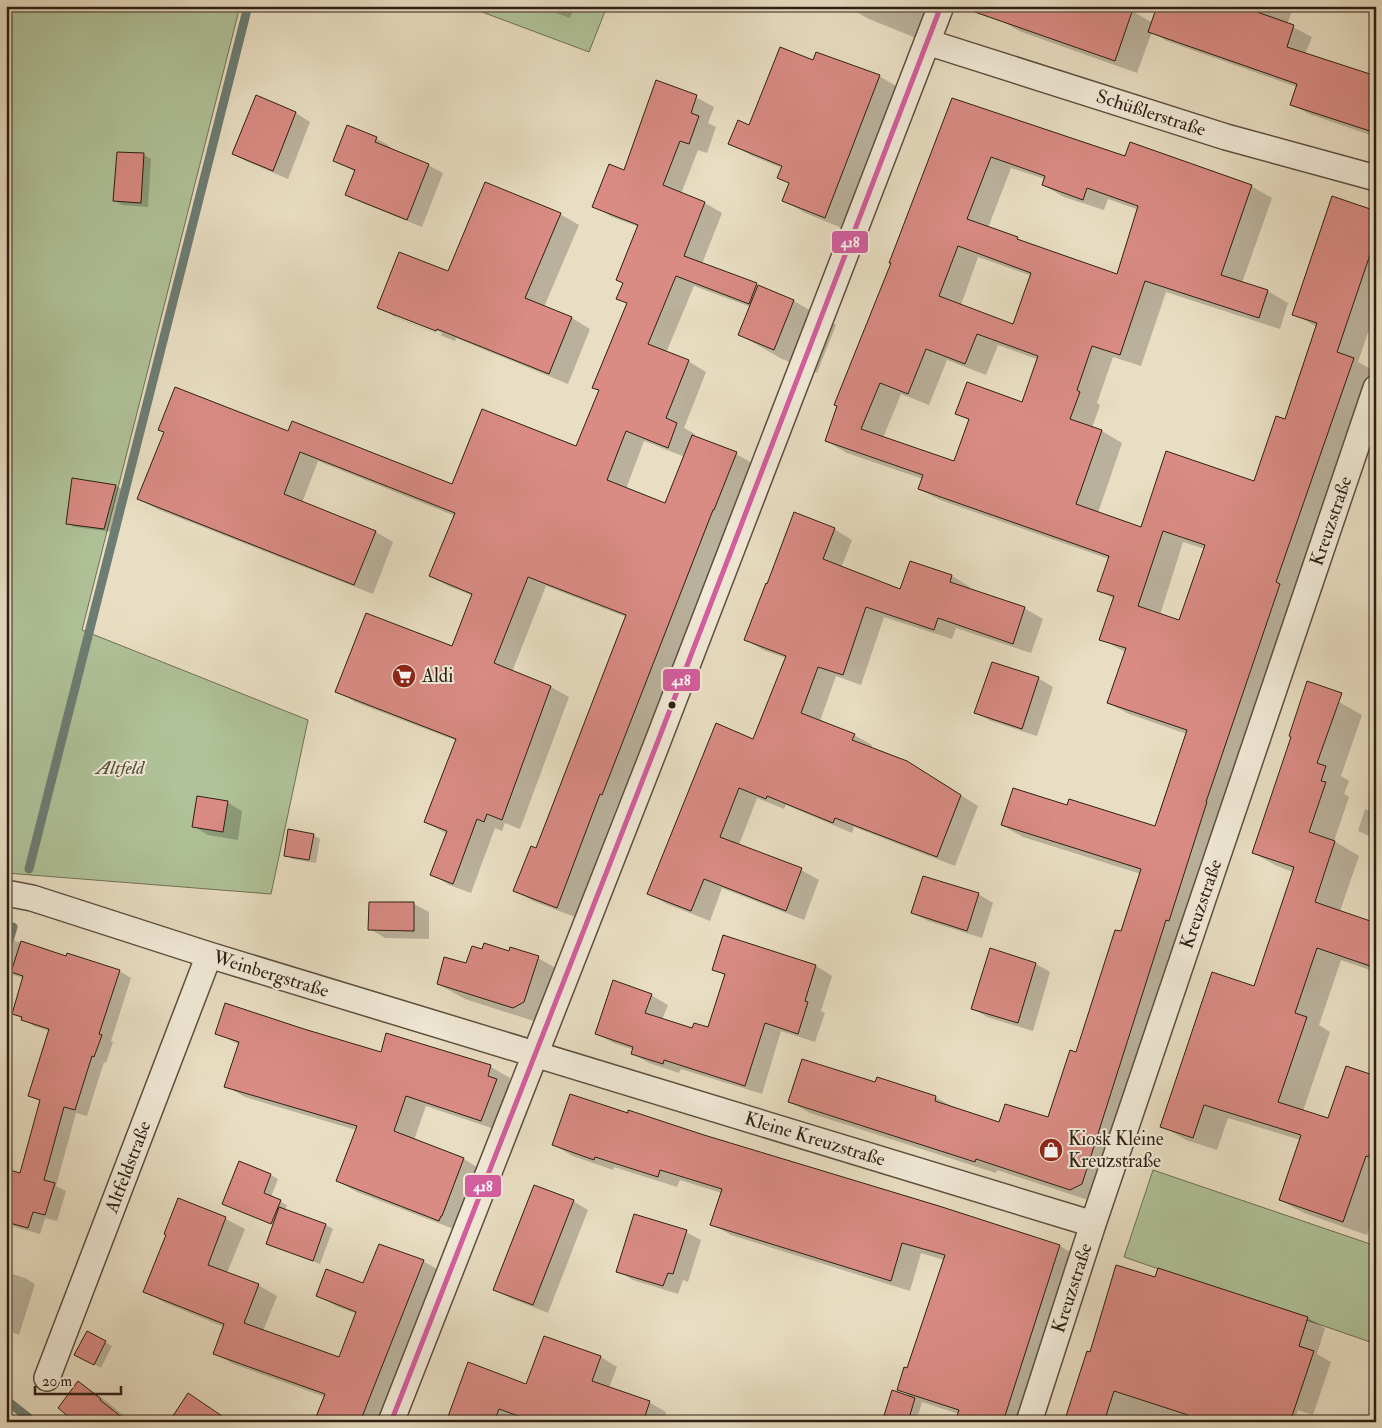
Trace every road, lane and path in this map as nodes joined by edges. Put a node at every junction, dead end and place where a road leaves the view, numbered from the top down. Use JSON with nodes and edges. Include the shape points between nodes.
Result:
{"nodes":[{"id":1,"x":941,"y":6,"type":"edge"},
{"id":2,"x":927,"y":42,"type":"junction"},
{"id":3,"x":1376,"y":178,"type":"edge"},
{"id":4,"x":1376,"y":388,"type":"edge"},
{"id":5,"x":6,"y":892,"type":"edge"},
{"id":6,"x":209,"y":955,"type":"junction"},
{"id":7,"x":536,"y":1054,"type":"junction"},
{"id":8,"x":1093,"y":1224,"type":"junction"},
{"id":9,"x":47,"y":1378,"type":"dead end"},
{"id":10,"x":391,"y":1422,"type":"edge"},
{"id":11,"x":1029,"y":1422,"type":"edge"}],
"edges":[{"from":1,"to":2,"type":"street"},
{"from":2,"to":3,"type":"street","name":"Schüßlerstraße","via":[[1226,137]]},
{"from":2,"to":7,"type":"street"},
{"from":4,"to":8,"type":"street","name":"Kreuzstraße"},
{"from":5,"to":6,"type":"street","name":"Weinbergstraße"},
{"from":6,"to":7,"type":"street","name":"Weinbergstraße"},
{"from":6,"to":9,"type":"street","name":"Altfeldstraße"},
{"from":7,"to":8,"type":"street","name":"Kleine Kreuzstraße"},
{"from":7,"to":10,"type":"street"},
{"from":8,"to":11,"type":"street","name":"Kreuzstraße"}]}
